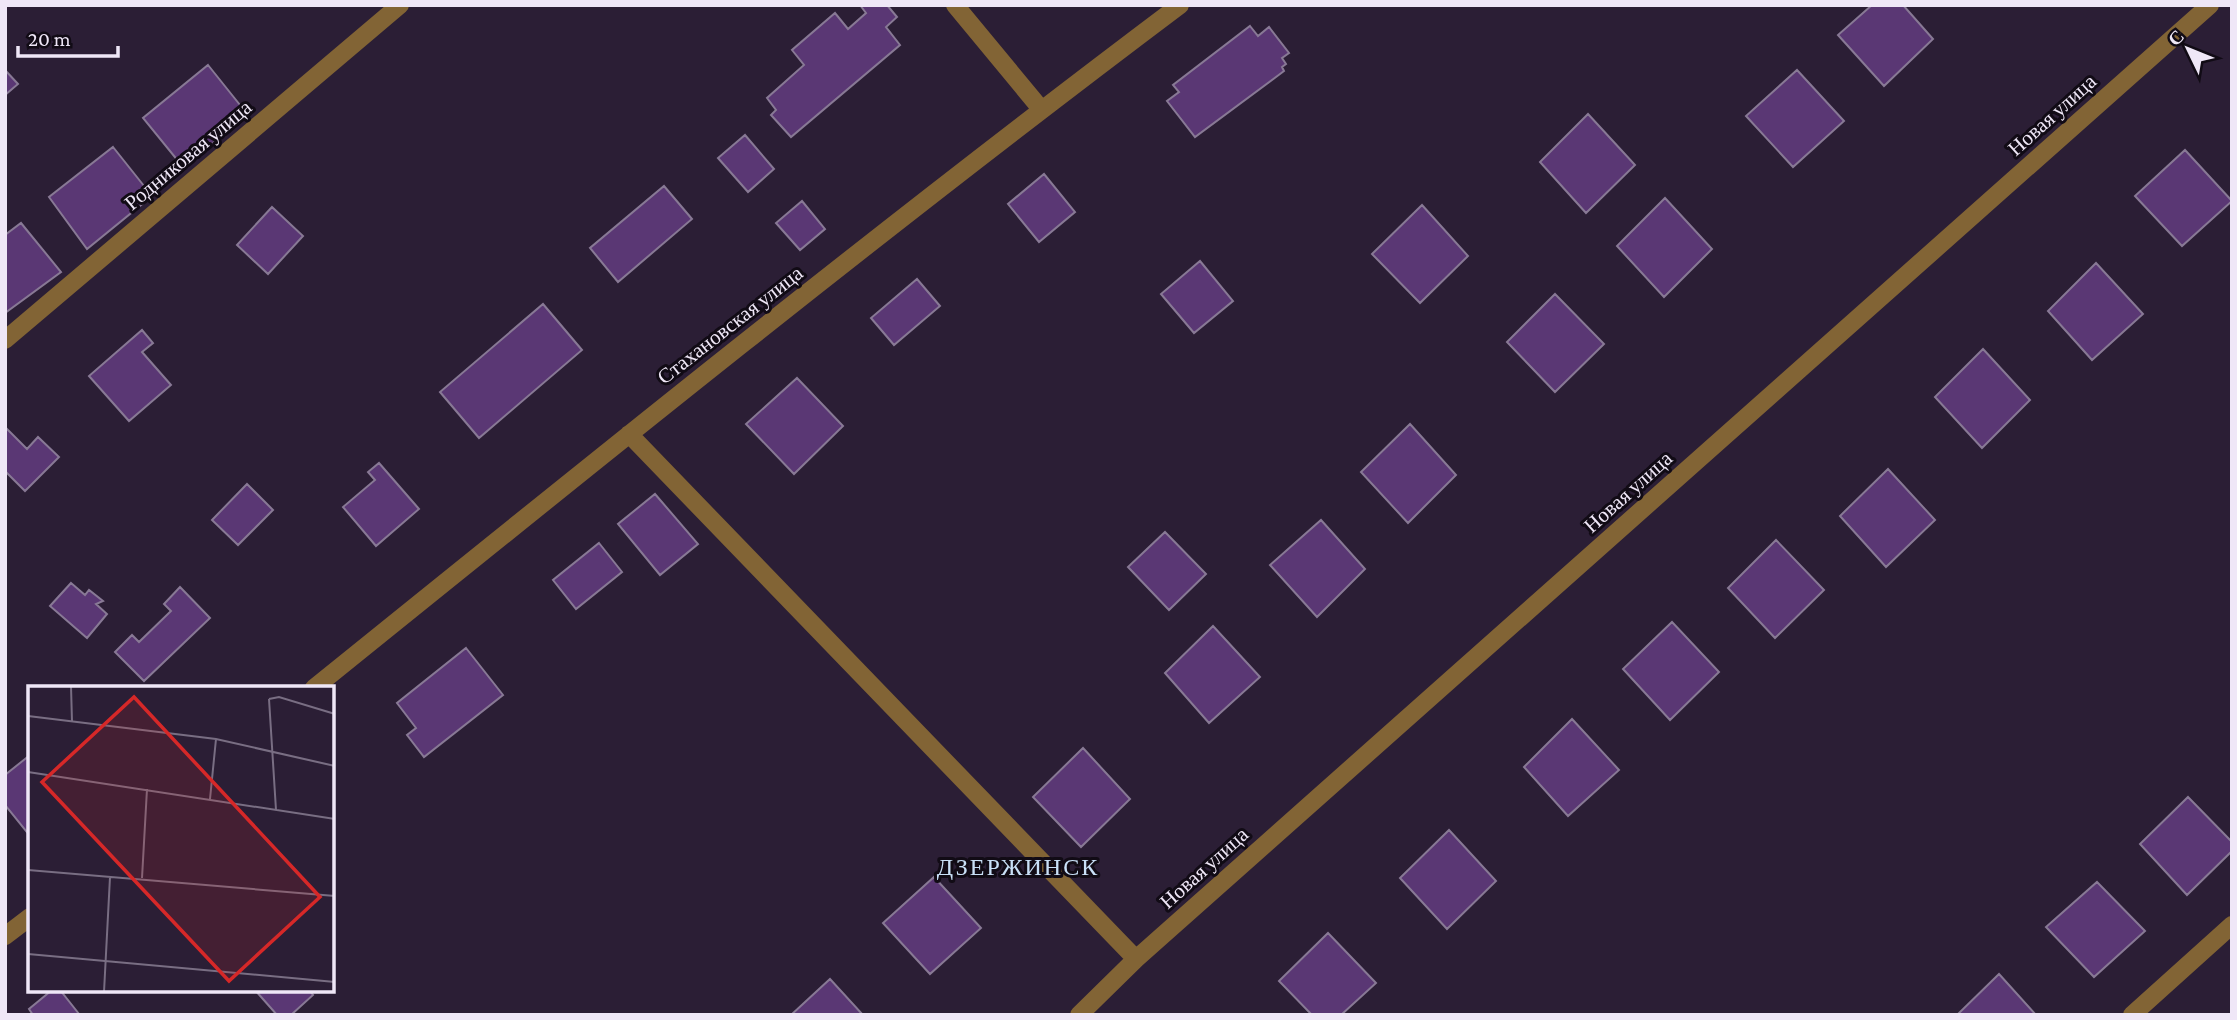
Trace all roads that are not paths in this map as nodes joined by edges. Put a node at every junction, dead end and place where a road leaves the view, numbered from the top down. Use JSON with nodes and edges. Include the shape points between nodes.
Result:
{"nodes":[{"id":1,"x":400,"y":5,"type":"edge"},
{"id":2,"x":955,"y":5,"type":"edge"},
{"id":3,"x":1180,"y":5,"type":"edge"},
{"id":4,"x":2210,"y":5,"type":"edge"},
{"id":5,"x":1041,"y":109,"type":"junction"},
{"id":6,"x":5,"y":340,"type":"edge"},
{"id":7,"x":629,"y":433,"type":"junction"},
{"id":8,"x":316,"y":686,"type":"edge"},
{"id":9,"x":28,"y":919,"type":"edge"},
{"id":10,"x":2232,"y":925,"type":"edge"},
{"id":11,"x":5,"y":936,"type":"edge"},
{"id":12,"x":1136,"y":959,"type":"junction"},
{"id":13,"x":1079,"y":1015,"type":"edge"},
{"id":14,"x":2132,"y":1015,"type":"edge"}],
"edges":[{"from":1,"to":6,"type":"street","name":"Родниковая улица"},
{"from":2,"to":5,"type":"street"},
{"from":3,"to":5,"type":"street","name":"Стахановская улица"},
{"from":4,"to":12,"type":"street","name":"Новая улица"},
{"from":5,"to":7,"type":"street","name":"Стахановская улица"},
{"from":7,"to":8,"type":"street","name":"Стахановская улица"},
{"from":7,"to":12,"type":"street"},
{"from":9,"to":11,"type":"street"},
{"from":10,"to":14,"type":"street"},
{"from":12,"to":13,"type":"street","name":"Новая улица"}]}
